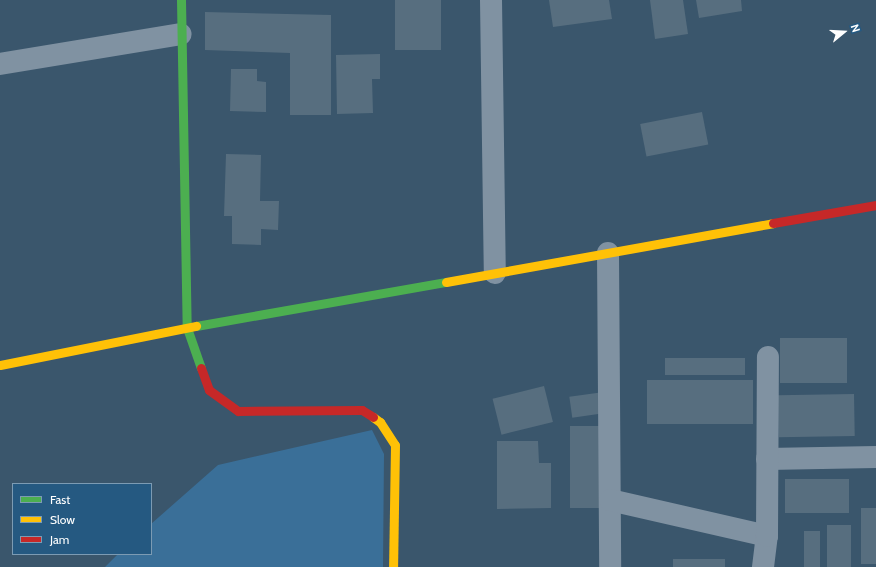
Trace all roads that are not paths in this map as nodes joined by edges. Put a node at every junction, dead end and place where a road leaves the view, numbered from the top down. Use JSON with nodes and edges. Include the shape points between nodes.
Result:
{"nodes":[{"id":1,"x":181,"y":0,"type":"edge"},
{"id":2,"x":491,"y":0,"type":"edge"},
{"id":3,"x":181,"y":34,"type":"junction"},
{"id":4,"x":0,"y":64,"type":"edge"},
{"id":5,"x":876,"y":205,"type":"edge"},
{"id":6,"x":608,"y":253,"type":"junction"},
{"id":7,"x":495,"y":273,"type":"junction"},
{"id":8,"x":187,"y":328,"type":"junction"},
{"id":9,"x":768,"y":358,"type":"dead end"},
{"id":10,"x":0,"y":366,"type":"edge"},
{"id":11,"x":876,"y":457,"type":"edge"},
{"id":12,"x":767,"y":459,"type":"junction"},
{"id":13,"x":610,"y":500,"type":"junction"},
{"id":14,"x":767,"y":536,"type":"junction"},
{"id":15,"x":393,"y":567,"type":"edge"},
{"id":16,"x":610,"y":567,"type":"edge"},
{"id":17,"x":763,"y":567,"type":"edge"}],
"edges":[{"from":1,"to":3,"type":"street"},
{"from":2,"to":7,"type":"street"},
{"from":3,"to":4,"type":"street"},
{"from":3,"to":8,"type":"street"},
{"from":5,"to":6,"type":"street"},
{"from":6,"to":7,"type":"street"},
{"from":6,"to":13,"type":"street"},
{"from":7,"to":8,"type":"street"},
{"from":8,"to":10,"type":"street"},
{"from":8,"to":15,"type":"street","via":[[209,390],[238,411],[362,410],[380,422],[395,446]]},
{"from":9,"to":12,"type":"street"},
{"from":11,"to":12,"type":"street"},
{"from":12,"to":14,"type":"street"},
{"from":13,"to":14,"type":"street"},
{"from":13,"to":16,"type":"street"},
{"from":14,"to":17,"type":"street"}]}
